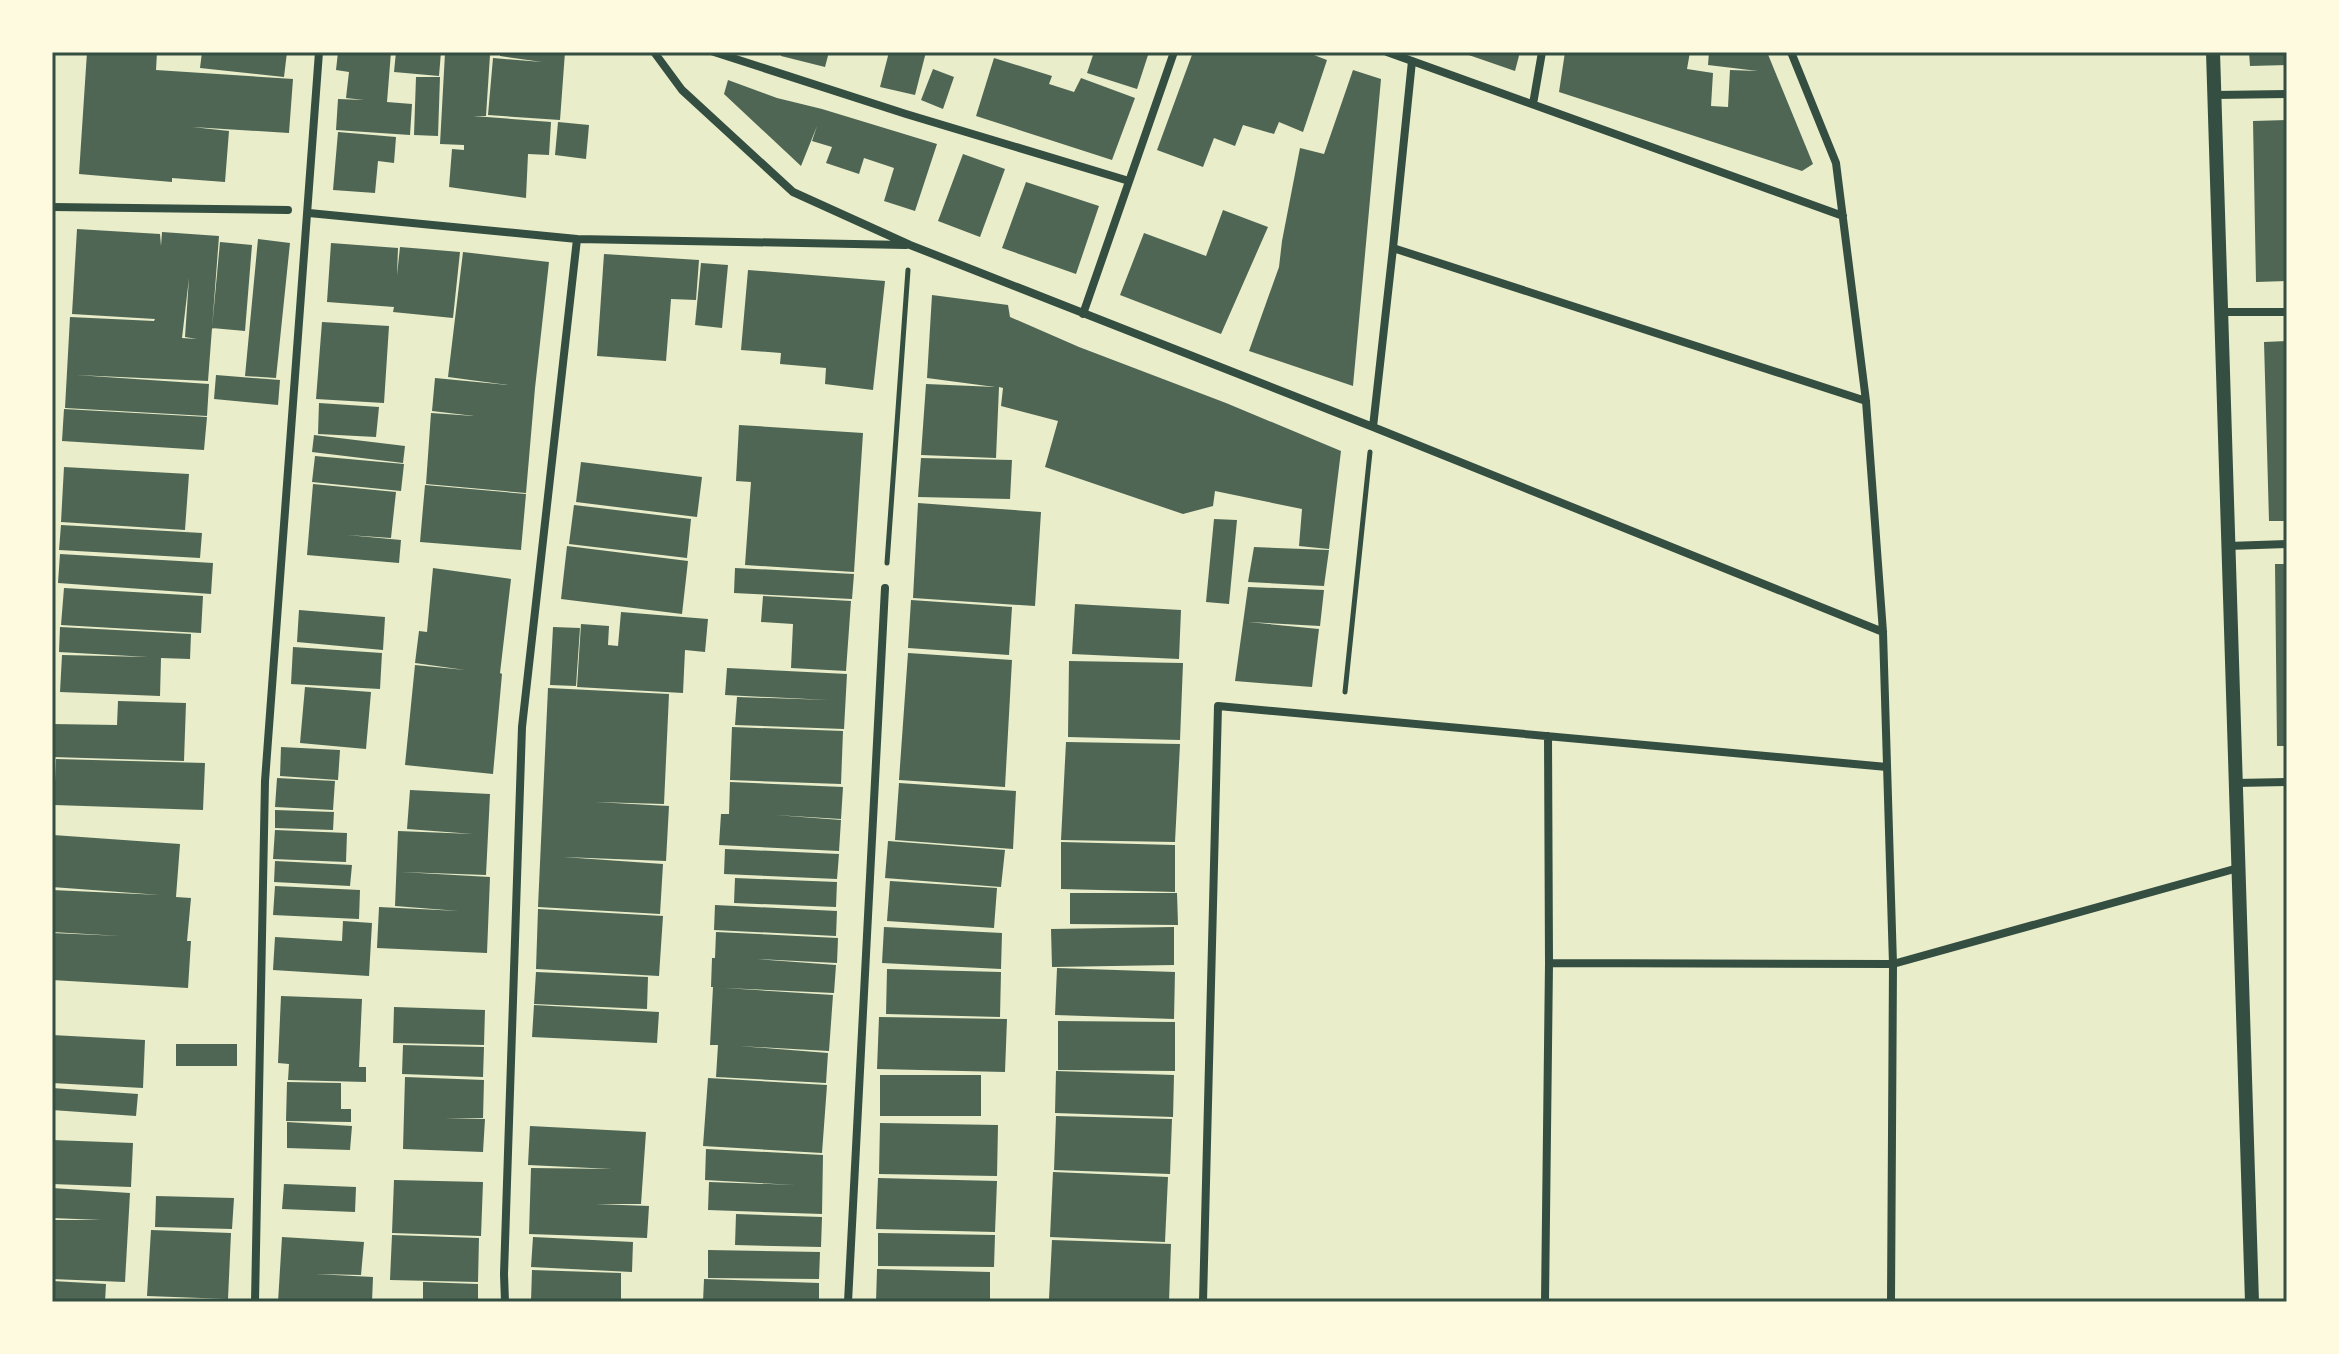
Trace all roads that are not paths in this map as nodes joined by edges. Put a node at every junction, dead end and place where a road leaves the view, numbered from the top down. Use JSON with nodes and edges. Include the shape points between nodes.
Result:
{"nodes":[{"id":1,"x":319,"y":52,"type":"edge"},
{"id":2,"x":654,"y":52,"type":"edge"},
{"id":3,"x":714,"y":52,"type":"edge"},
{"id":4,"x":1174,"y":52,"type":"edge"},
{"id":5,"x":1387,"y":52,"type":"edge"},
{"id":6,"x":1542,"y":52,"type":"edge"},
{"id":7,"x":1791,"y":52,"type":"edge"},
{"id":8,"x":2213,"y":52,"type":"edge"},
{"id":9,"x":1412,"y":61,"type":"junction"},
{"id":10,"x":2287,"y":94,"type":"edge"},
{"id":11,"x":2215,"y":95,"type":"junction"},
{"id":12,"x":1533,"y":104,"type":"junction"},
{"id":13,"x":1129,"y":181,"type":"junction"},
{"id":14,"x":52,"y":207,"type":"edge"},
{"id":15,"x":288,"y":210,"type":"dead end"},
{"id":16,"x":309,"y":213,"type":"junction"},
{"id":17,"x":1843,"y":216,"type":"junction"},
{"id":18,"x":577,"y":239,"type":"junction"},
{"id":19,"x":910,"y":245,"type":"junction"},
{"id":20,"x":1393,"y":248,"type":"junction"},
{"id":21,"x":2221,"y":312,"type":"junction"},
{"id":22,"x":2287,"y":312,"type":"edge"},
{"id":23,"x":1083,"y":314,"type":"junction"},
{"id":24,"x":1866,"y":401,"type":"junction"},
{"id":25,"x":1373,"y":427,"type":"junction"},
{"id":26,"x":2287,"y":544,"type":"edge"},
{"id":27,"x":2228,"y":546,"type":"junction"},
{"id":28,"x":885,"y":588,"type":"road end"},
{"id":29,"x":1883,"y":632,"type":"junction"},
{"id":30,"x":1548,"y":736,"type":"junction"},
{"id":31,"x":1887,"y":767,"type":"junction"},
{"id":32,"x":2287,"y":782,"type":"edge"},
{"id":33,"x":2236,"y":783,"type":"junction"},
{"id":34,"x":2238,"y":868,"type":"junction"},
{"id":35,"x":1549,"y":963,"type":"junction"},
{"id":36,"x":1893,"y":964,"type":"junction"},
{"id":37,"x":255,"y":1302,"type":"edge"},
{"id":38,"x":505,"y":1302,"type":"edge"},
{"id":39,"x":848,"y":1302,"type":"edge"},
{"id":40,"x":1203,"y":1302,"type":"edge"},
{"id":41,"x":1545,"y":1302,"type":"edge"},
{"id":42,"x":1891,"y":1302,"type":"edge"},
{"id":43,"x":2252,"y":1302,"type":"edge"}],
"edges":[{"from":1,"to":16,"type":"street"},
{"from":2,"to":19,"type":"street","via":[[682,90],[793,192]]},
{"from":3,"to":13,"type":"street"},
{"from":4,"to":13,"type":"street"},
{"from":5,"to":9,"type":"street"},
{"from":6,"to":12,"type":"street"},
{"from":7,"to":17,"type":"street","via":[[1836,163]]},
{"from":8,"to":11,"type":"street"},
{"from":9,"to":12,"type":"street"},
{"from":9,"to":20,"type":"street"},
{"from":10,"to":11,"type":"street"},
{"from":11,"to":21,"type":"street"},
{"from":12,"to":17,"type":"street"},
{"from":13,"to":23,"type":"street"},
{"from":14,"to":15,"type":"street"},
{"from":16,"to":18,"type":"street"},
{"from":16,"to":37,"type":"street","via":[[265,781]]},
{"from":17,"to":24,"type":"street"},
{"from":18,"to":19,"type":"street"},
{"from":18,"to":38,"type":"street","via":[[522,727]]},
{"from":19,"to":23,"type":"street"},
{"from":20,"to":24,"type":"street"},
{"from":20,"to":25,"type":"street"},
{"from":21,"to":22,"type":"street"},
{"from":21,"to":27,"type":"street"},
{"from":23,"to":25,"type":"street"},
{"from":24,"to":29,"type":"street"},
{"from":25,"to":29,"type":"street"},
{"from":26,"to":27,"type":"street"},
{"from":27,"to":33,"type":"street"},
{"from":28,"to":39,"type":"street"},
{"from":29,"to":31,"type":"street"},
{"from":30,"to":31,"type":"street"},
{"from":30,"to":35,"type":"street"},
{"from":30,"to":40,"type":"street","via":[[1218,706]]},
{"from":31,"to":36,"type":"street"},
{"from":32,"to":33,"type":"street"},
{"from":33,"to":34,"type":"street"},
{"from":34,"to":36,"type":"street"},
{"from":34,"to":43,"type":"street"},
{"from":35,"to":36,"type":"street"},
{"from":35,"to":41,"type":"street"},
{"from":36,"to":42,"type":"street"}]}
